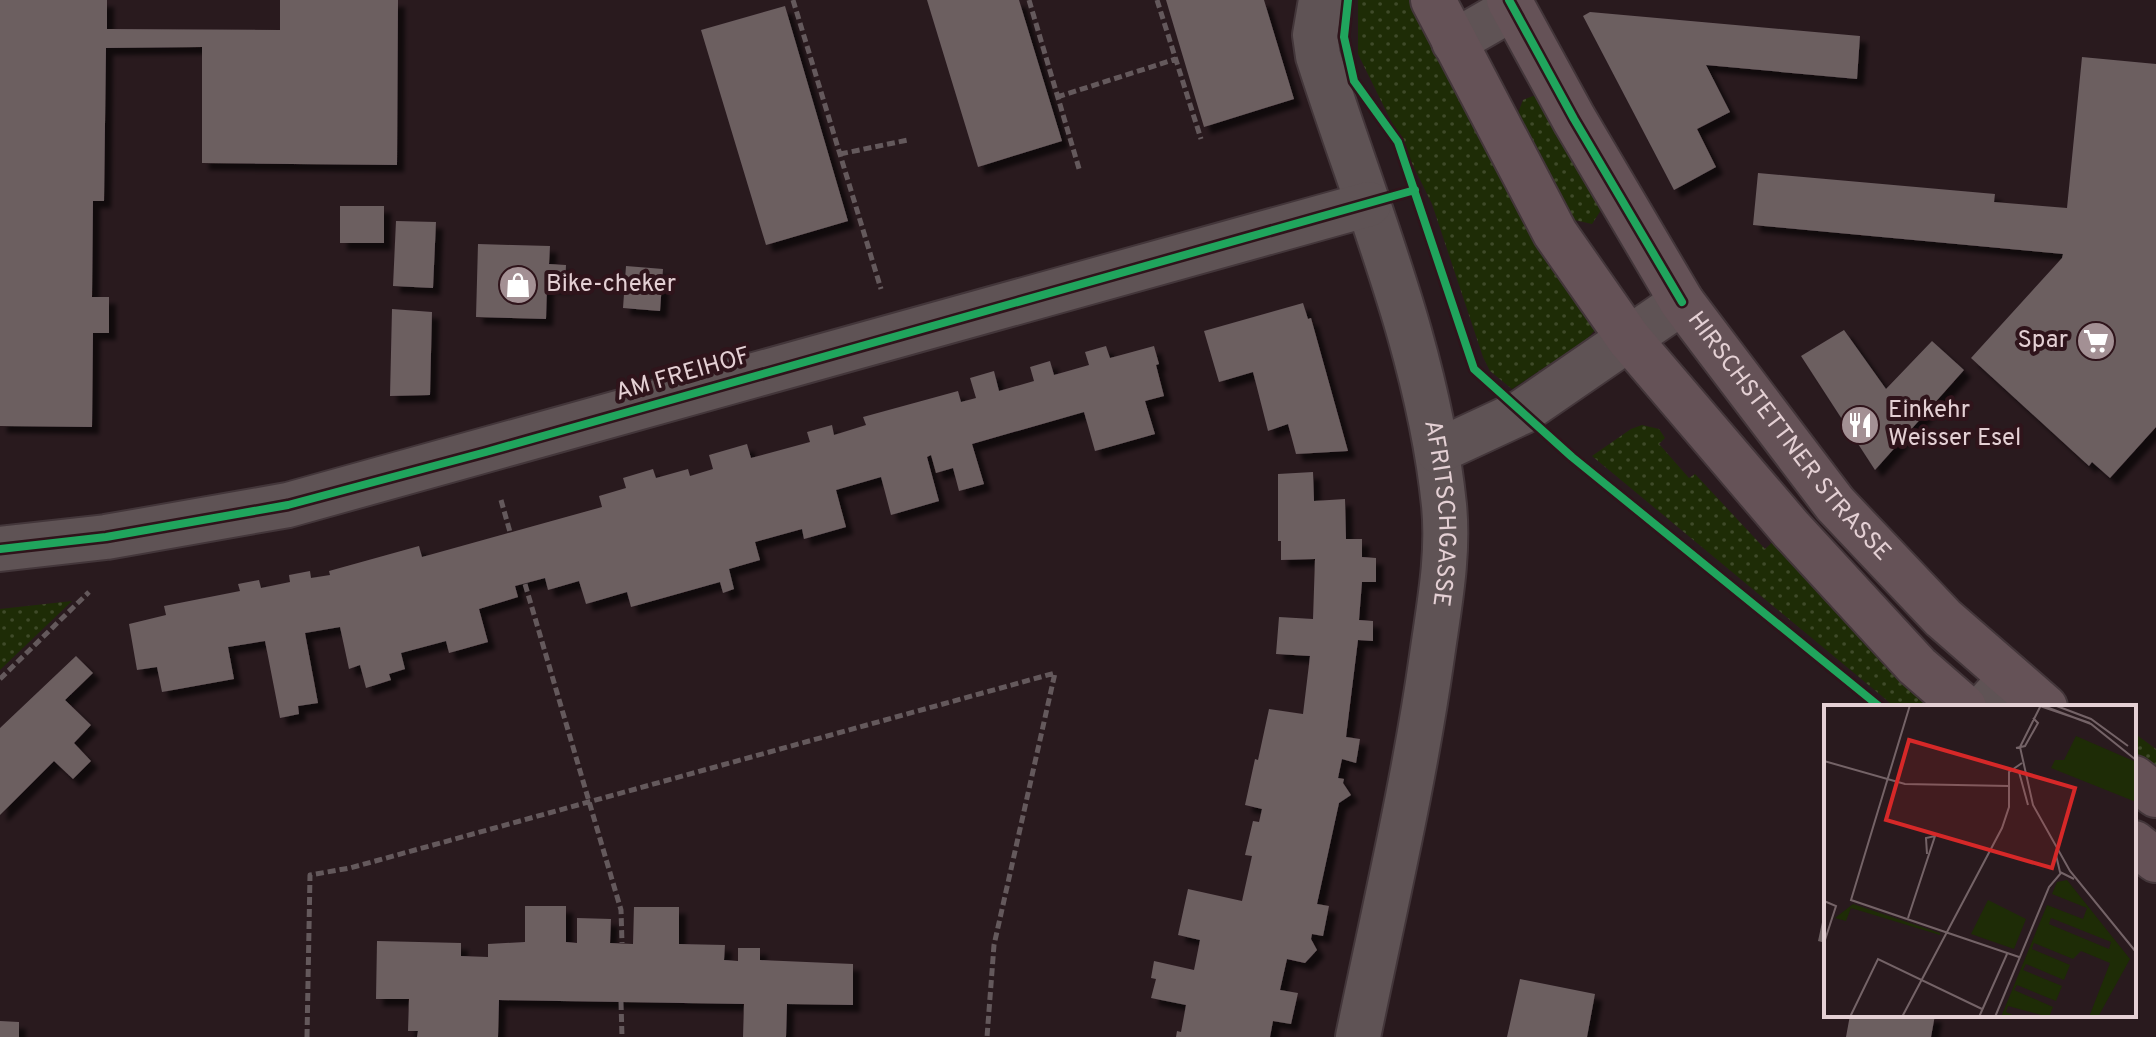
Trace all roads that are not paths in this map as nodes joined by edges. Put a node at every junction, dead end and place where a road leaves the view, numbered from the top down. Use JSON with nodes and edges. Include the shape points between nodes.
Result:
{"nodes":[{"id":1,"x":1321,"y":0,"type":"edge"},
{"id":2,"x":1433,"y":0,"type":"edge"},
{"id":3,"x":1511,"y":4,"type":"edge"},
{"id":4,"x":1454,"y":42,"type":"junction"},
{"id":5,"x":1369,"y":204,"type":"junction"},
{"id":6,"x":1682,"y":302,"type":"junction"},
{"id":7,"x":1629,"y":339,"type":"junction"},
{"id":8,"x":1438,"y":451,"type":"junction"},
{"id":9,"x":0,"y":549,"type":"edge"},
{"id":10,"x":1998,"y":692,"type":"edge"},
{"id":11,"x":1962,"y":705,"type":"edge"},
{"id":12,"x":2039,"y":705,"type":"edge"},
{"id":13,"x":2136,"y":780,"type":"edge"},
{"id":14,"x":2156,"y":795,"type":"edge"},
{"id":15,"x":2136,"y":845,"type":"edge"},
{"id":16,"x":2156,"y":860,"type":"edge"},
{"id":17,"x":1358,"y":1037,"type":"edge"}],
"edges":[{"from":1,"to":5,"type":"street","name":"AFRITSCHGASSE","via":[[1315,35],[1318,56]]},
{"from":2,"to":4,"type":"main road"},
{"from":3,"to":4,"type":"street"},
{"from":3,"to":6,"type":"main road","name":"HIRSCHSTETTNER STRASSE"},
{"from":4,"to":7,"type":"main road","via":[[1555,233]]},
{"from":5,"to":8,"type":"street","name":"AFRITSCHGASSE","via":[[1417,355]]},
{"from":5,"to":9,"type":"street","name":"AM FREIHOF","via":[[288,505],[106,537]]},
{"from":6,"to":7,"type":"street"},
{"from":6,"to":10,"type":"main road","name":"HIRSCHSTETTNER STRASSE","via":[[1835,504],[1943,618]]},
{"from":7,"to":8,"type":"street","via":[[1522,412]]},
{"from":7,"to":11,"type":"main road","via":[[1791,529],[1917,666]]},
{"from":8,"to":17,"type":"street","name":"AFRITSCHGASSE","via":[[1443,575],[1420,738]]},
{"from":10,"to":12,"type":"main road","name":"HIRSCHSTETTNER STRASSE"},
{"from":13,"to":14,"type":"main road"},
{"from":15,"to":16,"type":"main road"}]}
